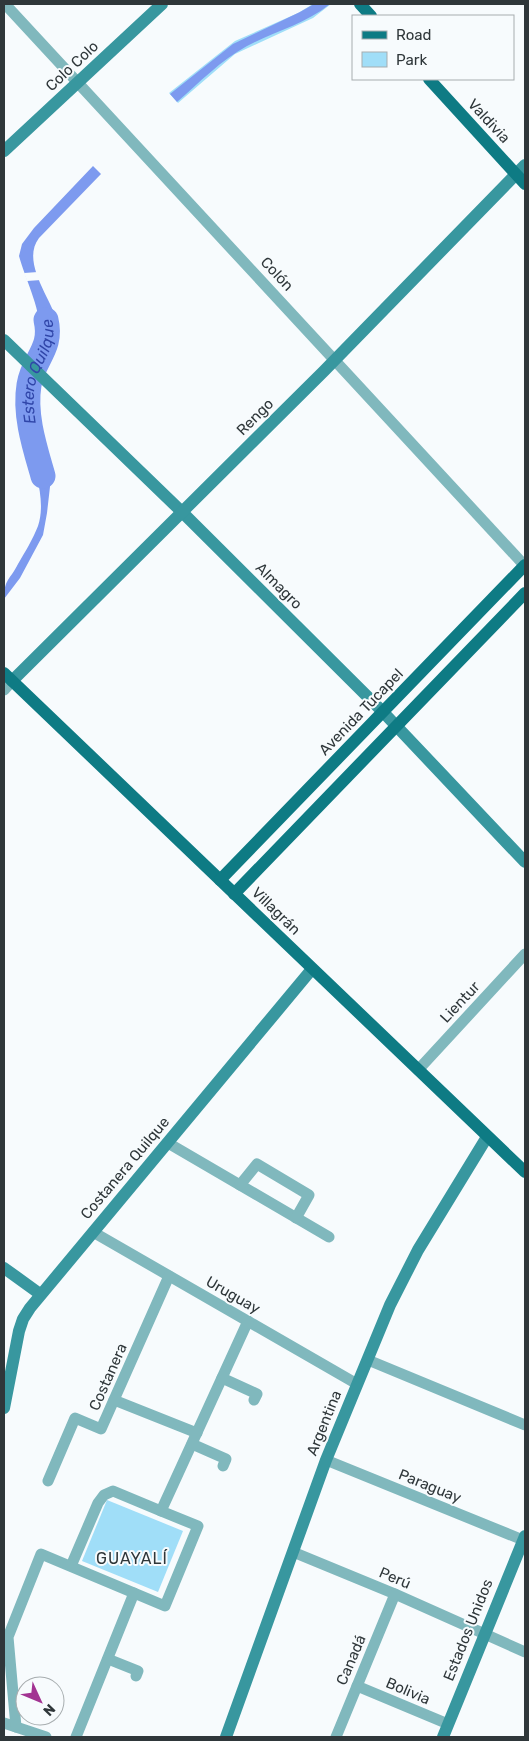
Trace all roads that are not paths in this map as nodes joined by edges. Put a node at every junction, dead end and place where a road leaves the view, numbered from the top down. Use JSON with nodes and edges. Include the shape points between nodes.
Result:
{"nodes":[{"id":1,"x":4,"y":4,"type":"edge"},
{"id":2,"x":162,"y":4,"type":"edge"},
{"id":3,"x":360,"y":4,"type":"edge"},
{"id":4,"x":370,"y":15,"type":"edge"},
{"id":5,"x":429,"y":80,"type":"edge"},
{"id":6,"x":78,"y":83,"type":"junction"},
{"id":7,"x":4,"y":152,"type":"edge"},
{"id":8,"x":525,"y":165,"type":"edge"},
{"id":9,"x":516,"y":174,"type":"junction"},
{"id":10,"x":525,"y":184,"type":"edge"},
{"id":11,"x":4,"y":340,"type":"edge"},
{"id":12,"x":335,"y":360,"type":"junction"},
{"id":13,"x":182,"y":512,"type":"junction"},
{"id":14,"x":525,"y":566,"type":"edge"},
{"id":15,"x":525,"y":593,"type":"edge"},
{"id":16,"x":6,"y":681,"type":"edge"},
{"id":17,"x":384,"y":713,"type":"junction"},
{"id":18,"x":397,"y":726,"type":"junction"},
{"id":19,"x":525,"y":862,"type":"edge"},
{"id":20,"x":220,"y":880,"type":"junction"},
{"id":21,"x":234,"y":894,"type":"junction"},
{"id":22,"x":525,"y":954,"type":"edge"},
{"id":23,"x":312,"y":969,"type":"junction"},
{"id":24,"x":418,"y":1070,"type":"junction"},
{"id":25,"x":487,"y":1137,"type":"junction"},
{"id":26,"x":168,"y":1143,"type":"junction"},
{"id":27,"x":525,"y":1172,"type":"edge"},
{"id":28,"x":240,"y":1185,"type":"junction"},
{"id":29,"x":296,"y":1218,"type":"junction"},
{"id":30,"x":93,"y":1232,"type":"junction"},
{"id":31,"x":328,"y":1236,"type":"dead end"},
{"id":32,"x":4,"y":1268,"type":"edge"},
{"id":33,"x":169,"y":1276,"type":"junction"},
{"id":34,"x":40,"y":1294,"type":"junction"},
{"id":35,"x":248,"y":1321,"type":"junction"},
{"id":36,"x":368,"y":1360,"type":"junction"},
{"id":37,"x":222,"y":1378,"type":"junction"},
{"id":38,"x":357,"y":1384,"type":"junction"},
{"id":39,"x":114,"y":1400,"type":"junction"},
{"id":40,"x":254,"y":1400,"type":"dead end"},
{"id":41,"x":4,"y":1408,"type":"edge"},
{"id":42,"x":525,"y":1425,"type":"edge"},
{"id":43,"x":194,"y":1438,"type":"junction"},
{"id":44,"x":326,"y":1460,"type":"junction"},
{"id":45,"x":223,"y":1466,"type":"dead end"},
{"id":46,"x":48,"y":1481,"type":"dead end"},
{"id":47,"x":162,"y":1511,"type":"junction"},
{"id":48,"x":524,"y":1538,"type":"edge"},
{"id":49,"x":292,"y":1552,"type":"junction"},
{"id":50,"x":71,"y":1566,"type":"junction"},
{"id":51,"x":134,"y":1593,"type":"junction"},
{"id":52,"x":395,"y":1594,"type":"junction"},
{"id":53,"x":484,"y":1635,"type":"junction"},
{"id":54,"x":525,"y":1652,"type":"edge"},
{"id":55,"x":108,"y":1658,"type":"junction"},
{"id":56,"x":136,"y":1676,"type":"dead end"},
{"id":57,"x":357,"y":1686,"type":"junction"},
{"id":58,"x":4,"y":1723,"type":"edge"},
{"id":59,"x":448,"y":1724,"type":"junction"},
{"id":60,"x":16,"y":1727,"type":"junction"},
{"id":61,"x":230,"y":1736,"type":"edge"},
{"id":62,"x":46,"y":1737,"type":"edge"},
{"id":63,"x":76,"y":1737,"type":"edge"},
{"id":64,"x":336,"y":1737,"type":"edge"},
{"id":65,"x":443,"y":1737,"type":"edge"}],
"edges":[{"from":1,"to":6,"type":"street","name":"Colón"},
{"from":2,"to":6,"type":"street","name":"Colo Colo"},
{"from":3,"to":4,"type":"main road"},
{"from":5,"to":9,"type":"main road","name":"Valdivia"},
{"from":6,"to":7,"type":"street","name":"Colo Colo"},
{"from":6,"to":12,"type":"street","name":"Colón"},
{"from":8,"to":9,"type":"street","name":"Rengo"},
{"from":9,"to":10,"type":"main road","name":"Valdivia"},
{"from":9,"to":12,"type":"street","name":"Rengo"},
{"from":11,"to":13,"type":"street","name":"Almagro"},
{"from":12,"to":13,"type":"street","name":"Rengo"},
{"from":12,"to":14,"type":"street","name":"Colón"},
{"from":13,"to":16,"type":"street","name":"Rengo"},
{"from":13,"to":17,"type":"street","name":"Almagro"},
{"from":14,"to":17,"type":"main road","name":"Avenida Tucapel"},
{"from":15,"to":18,"type":"main road"},
{"from":16,"to":20,"type":"main road","name":"Villagrán"},
{"from":17,"to":18,"type":"street","name":"Almagro"},
{"from":17,"to":20,"type":"main road","name":"Avenida Tucapel"},
{"from":18,"to":19,"type":"street","name":"Almagro"},
{"from":18,"to":21,"type":"main road"},
{"from":20,"to":21,"type":"main road","name":"Villagrán"},
{"from":21,"to":23,"type":"main road","name":"Villagrán"},
{"from":22,"to":24,"type":"street","name":"Lientur"},
{"from":23,"to":24,"type":"main road","name":"Villagrán"},
{"from":23,"to":26,"type":"street","name":"Costanera Quilque"},
{"from":24,"to":25,"type":"main road","name":"Villagrán"},
{"from":25,"to":27,"type":"main road","name":"Villagrán"},
{"from":25,"to":36,"type":"street","name":"Argentina","via":[[403,1278]]},
{"from":26,"to":28,"type":"street"},
{"from":26,"to":30,"type":"street","name":"Costanera Quilque"},
{"from":28,"to":29,"type":"street"},
{"from":28,"to":29,"type":"street","via":[[257,1164],[309,1195]]},
{"from":29,"to":31,"type":"street"},
{"from":30,"to":33,"type":"street","name":"Uruguay"},
{"from":30,"to":34,"type":"street","name":"Costanera Quilque"},
{"from":32,"to":34,"type":"street"},
{"from":33,"to":35,"type":"street","name":"Uruguay"},
{"from":33,"to":39,"type":"street","name":"Costanera"},
{"from":34,"to":41,"type":"street","name":"Costanera Quilque","via":[[19,1331]]},
{"from":35,"to":37,"type":"street"},
{"from":35,"to":38,"type":"street","name":"Uruguay"},
{"from":36,"to":38,"type":"street","name":"Argentina"},
{"from":36,"to":42,"type":"street"},
{"from":37,"to":40,"type":"street","via":[[257,1394]]},
{"from":37,"to":43,"type":"street"},
{"from":38,"to":44,"type":"street","name":"Argentina"},
{"from":39,"to":43,"type":"street"},
{"from":39,"to":46,"type":"street","name":"Costanera","via":[[101,1429],[75,1418]]},
{"from":43,"to":45,"type":"street","via":[[226,1459]]},
{"from":43,"to":47,"type":"street"},
{"from":44,"to":48,"type":"street","name":"Paraguay"},
{"from":44,"to":49,"type":"street","name":"Argentina"},
{"from":47,"to":50,"type":"street","via":[[112,1491],[104,1495]]},
{"from":47,"to":51,"type":"street","via":[[198,1526],[165,1606]]},
{"from":48,"to":53,"type":"street","name":"Estados Unidos"},
{"from":49,"to":52,"type":"street","name":"Perú"},
{"from":49,"to":61,"type":"street","name":"Argentina"},
{"from":50,"to":51,"type":"street"},
{"from":50,"to":60,"type":"street","via":[[41,1554],[8,1637]]},
{"from":51,"to":55,"type":"street"},
{"from":52,"to":53,"type":"street","name":"Perú"},
{"from":52,"to":57,"type":"street","name":"Canadá"},
{"from":53,"to":54,"type":"street","name":"Perú"},
{"from":53,"to":59,"type":"street","name":"Estados Unidos"},
{"from":55,"to":56,"type":"street","via":[[138,1671]]},
{"from":55,"to":63,"type":"street"},
{"from":57,"to":59,"type":"street","name":"Bolivia"},
{"from":57,"to":64,"type":"street","name":"Canadá"},
{"from":58,"to":60,"type":"street"},
{"from":59,"to":65,"type":"street","name":"Estados Unidos"},
{"from":60,"to":62,"type":"street"}]}
